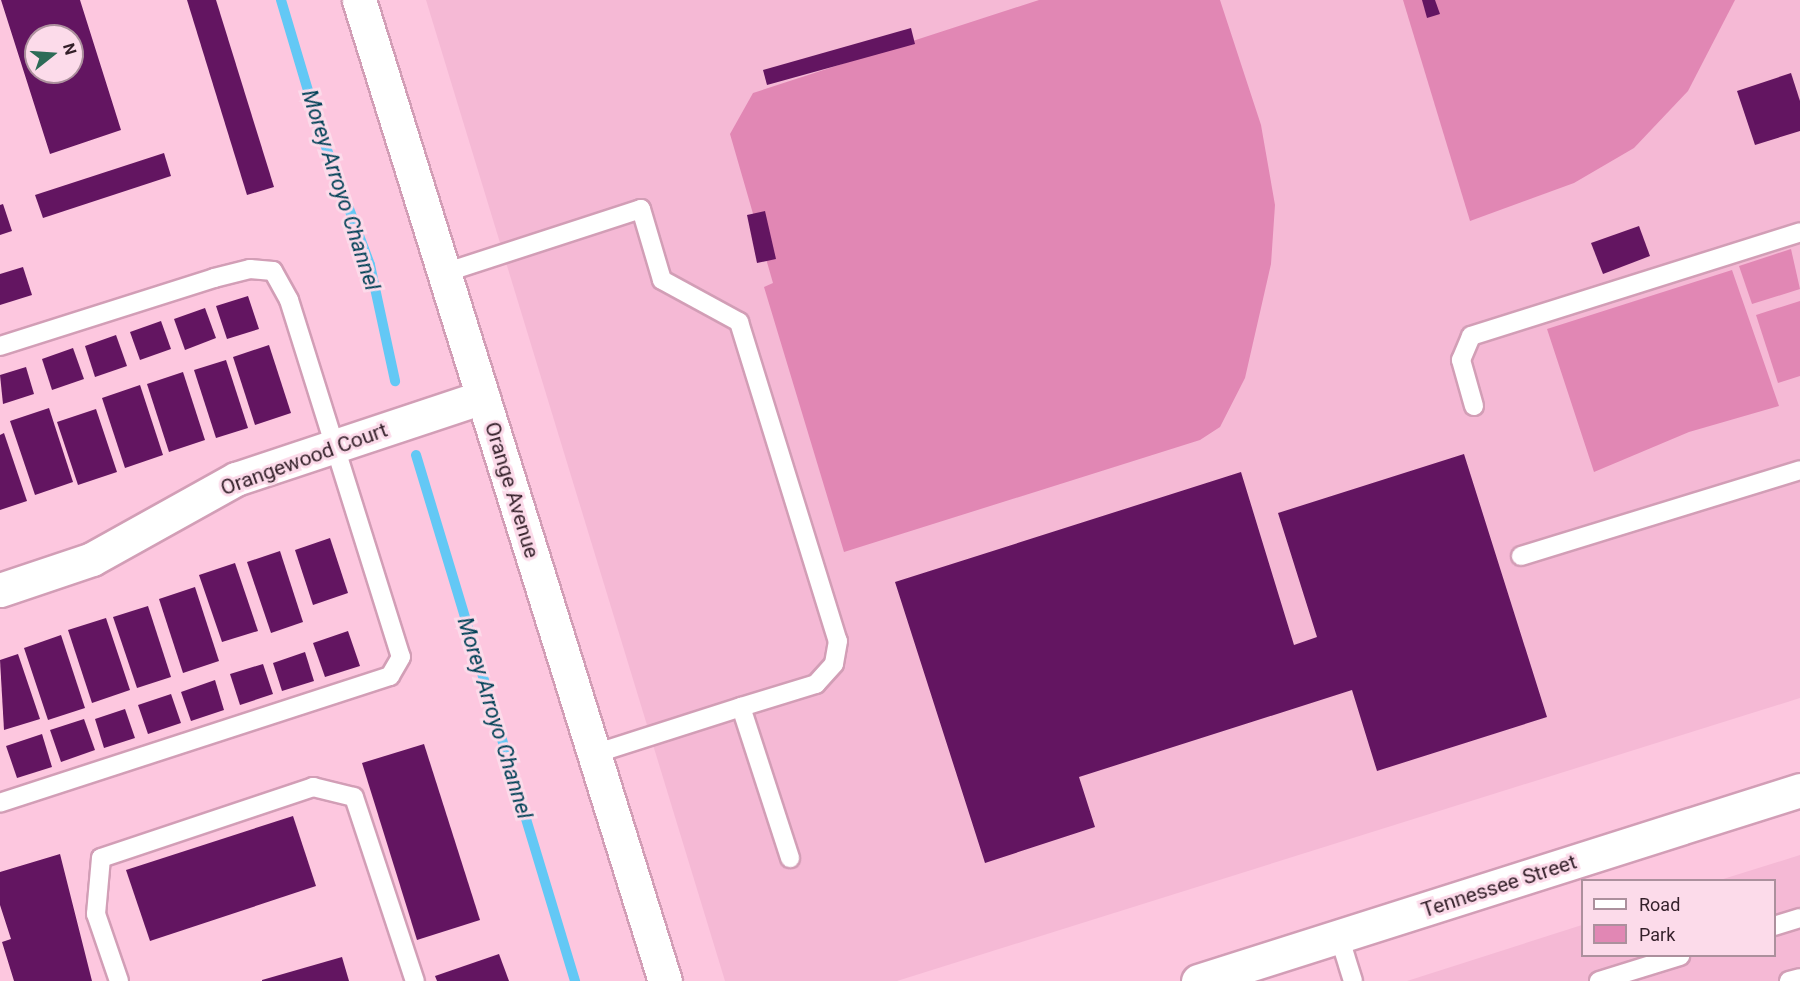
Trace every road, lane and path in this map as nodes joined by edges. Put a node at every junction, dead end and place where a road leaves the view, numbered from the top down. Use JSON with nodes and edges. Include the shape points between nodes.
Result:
{"nodes":[{"id":1,"x":359,"y":0,"type":"edge"},
{"id":2,"x":1800,"y":232,"type":"edge"},
{"id":3,"x":444,"y":273,"type":"junction"},
{"id":4,"x":0,"y":346,"type":"edge"},
{"id":5,"x":483,"y":397,"type":"junction"},
{"id":6,"x":1474,"y":406,"type":"dead end"},
{"id":7,"x":336,"y":446,"type":"junction"},
{"id":8,"x":1800,"y":470,"type":"edge"},
{"id":9,"x":1521,"y":556,"type":"dead end"},
{"id":10,"x":0,"y":590,"type":"edge"},
{"id":11,"x":741,"y":707,"type":"junction"},
{"id":12,"x":594,"y":754,"type":"junction"},
{"id":13,"x":1800,"y":790,"type":"edge"},
{"id":14,"x":0,"y":802,"type":"edge"},
{"id":15,"x":790,"y":858,"type":"dead end"},
{"id":16,"x":1800,"y":918,"type":"edge"},
{"id":17,"x":1776,"y":925,"type":"edge"},
{"id":18,"x":1339,"y":936,"type":"junction"},
{"id":19,"x":1677,"y":957,"type":"edge"},
{"id":20,"x":1800,"y":978,"type":"edge"},
{"id":21,"x":119,"y":981,"type":"edge"},
{"id":22,"x":415,"y":981,"type":"edge"},
{"id":23,"x":665,"y":981,"type":"edge"},
{"id":24,"x":1198,"y":981,"type":"edge"},
{"id":25,"x":1353,"y":981,"type":"edge"},
{"id":26,"x":1599,"y":981,"type":"edge"},
{"id":27,"x":1789,"y":981,"type":"edge"}],
"edges":[{"from":1,"to":3,"type":"street","name":"Orange Avenue"},
{"from":2,"to":6,"type":"lane","via":[[1471,336],[1461,360]]},
{"from":3,"to":5,"type":"street","name":"Orange Avenue"},
{"from":3,"to":11,"type":"lane","via":[[641,209],[662,280],[739,322],[838,641],[834,664],[816,684]]},
{"from":4,"to":7,"type":"lane","via":[[250,268],[273,271],[289,300]]},
{"from":5,"to":7,"type":"street","name":"Orangewood Court"},
{"from":5,"to":12,"type":"street","name":"Orange Avenue"},
{"from":7,"to":10,"type":"street","name":"Orangewood Court","via":[[236,478],[92,559]]},
{"from":7,"to":14,"type":"lane","via":[[399,646],[398,669],[390,676]]},
{"from":8,"to":9,"type":"lane"},
{"from":11,"to":12,"type":"lane"},
{"from":11,"to":15,"type":"lane"},
{"from":12,"to":23,"type":"street","name":"Orange Avenue"},
{"from":13,"to":18,"type":"street","name":"Tennessee Street"},
{"from":16,"to":17,"type":"lane"},
{"from":18,"to":24,"type":"street","name":"Tennessee Street"},
{"from":18,"to":25,"type":"lane"},
{"from":19,"to":26,"type":"lane"},
{"from":20,"to":27,"type":"lane"},
{"from":21,"to":22,"type":"lane","via":[[96,914],[101,858],[313,787],[354,797]]}]}
